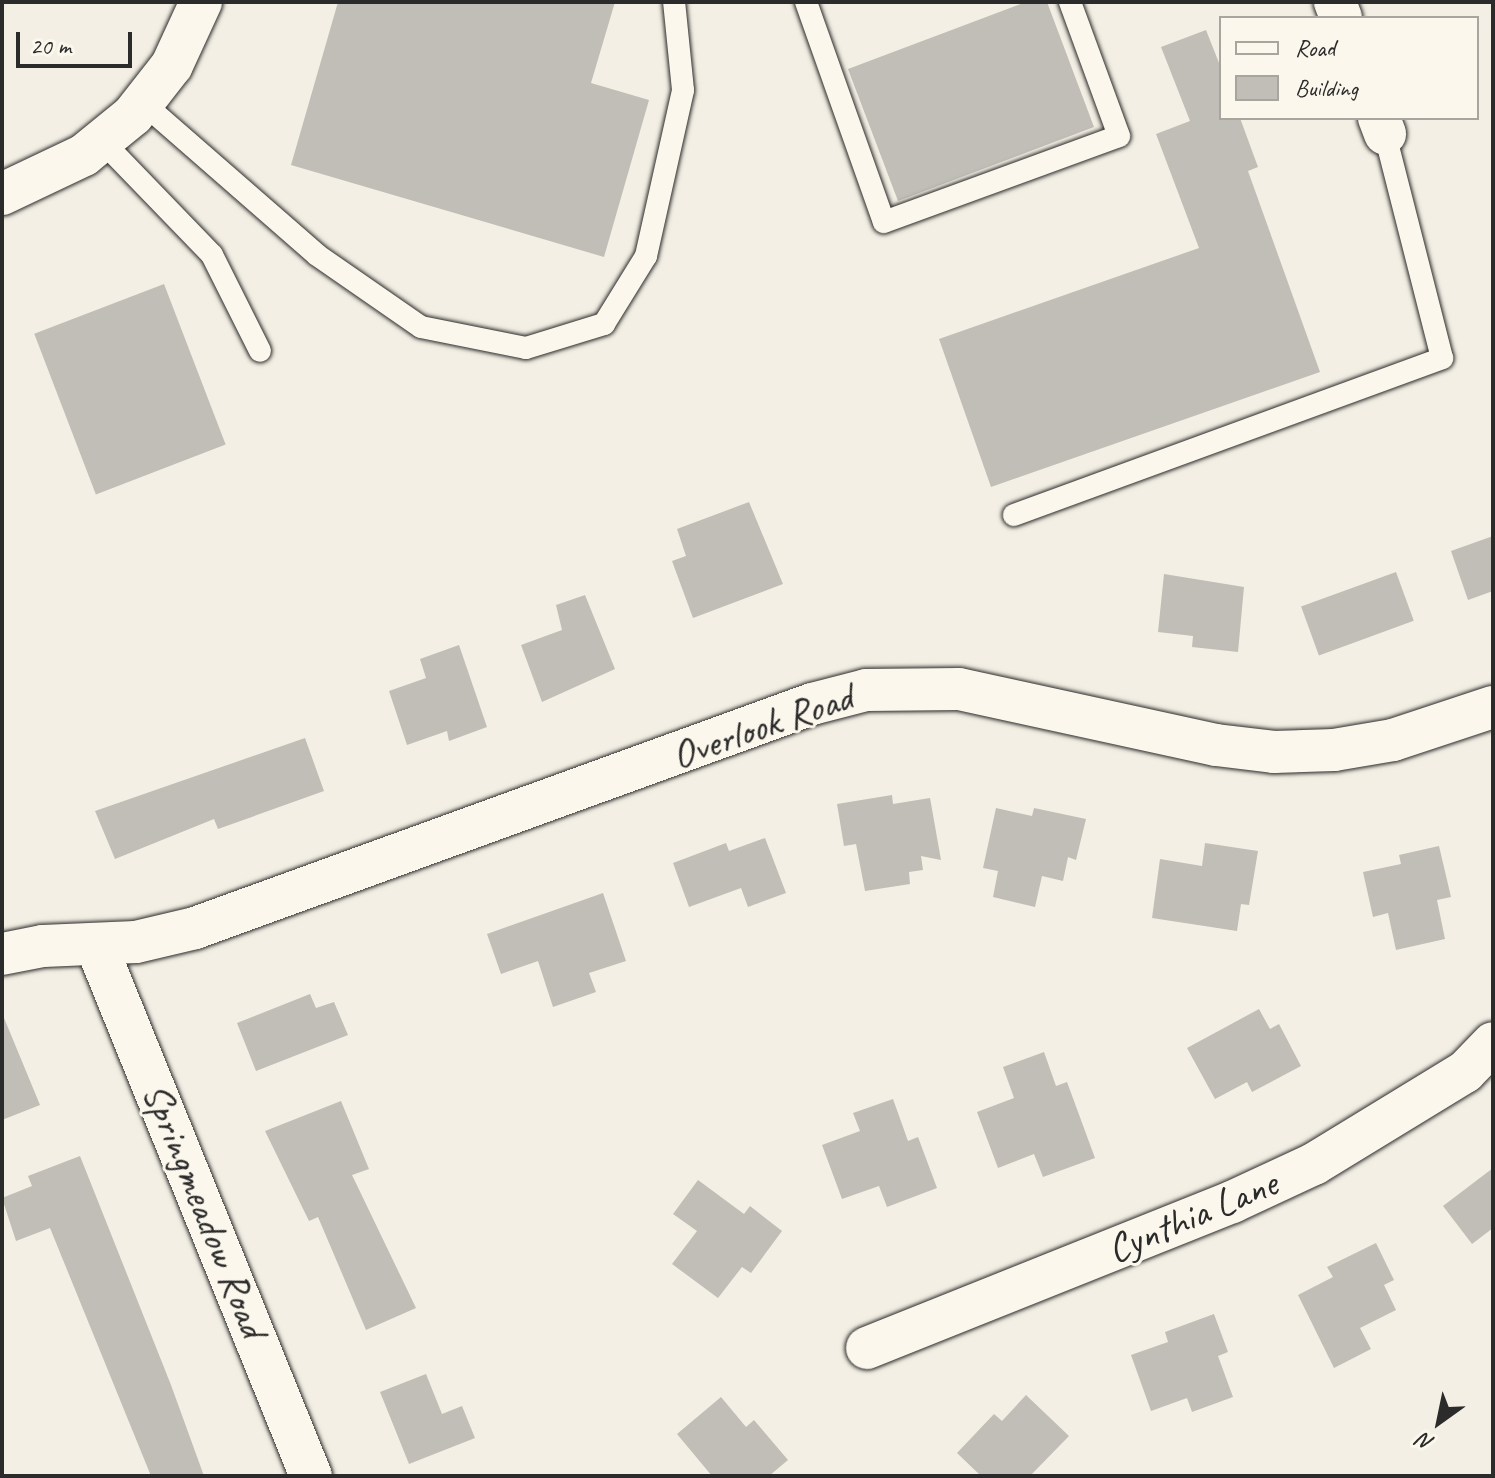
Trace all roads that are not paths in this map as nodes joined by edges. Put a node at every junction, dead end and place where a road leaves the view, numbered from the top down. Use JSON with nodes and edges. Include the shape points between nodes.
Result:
{"nodes":[{"id":1,"x":201,"y":2,"type":"edge"},
{"id":2,"x":674,"y":2,"type":"edge"},
{"id":3,"x":806,"y":2,"type":"edge"},
{"id":4,"x":1070,"y":2,"type":"edge"},
{"id":5,"x":143,"y":103,"type":"junction"},
{"id":6,"x":1382,"y":126,"type":"edge"},
{"id":7,"x":102,"y":141,"type":"junction"},
{"id":8,"x":2,"y":194,"type":"edge"},
{"id":9,"x":260,"y":351,"type":"dead end"},
{"id":10,"x":1014,"y":515,"type":"dead end"},
{"id":11,"x":1492,"y":709,"type":"edge"},
{"id":12,"x":96,"y":945,"type":"junction"},
{"id":13,"x":2,"y":954,"type":"edge"},
{"id":14,"x":1493,"y":1043,"type":"edge"},
{"id":15,"x":867,"y":1348,"type":"dead end"},
{"id":16,"x":311,"y":1476,"type":"edge"}],
"edges":[{"from":1,"to":5,"type":"street","via":[[172,65]]},
{"from":2,"to":5,"type":"lane","via":[[683,90],[646,256],[604,324],[526,348],[421,327],[317,255]]},
{"from":3,"to":4,"type":"lane","via":[[884,222],[1119,136]]},
{"from":5,"to":7,"type":"street"},
{"from":6,"to":10,"type":"lane","via":[[1442,358]]},
{"from":7,"to":8,"type":"street","via":[[48,176]]},
{"from":7,"to":9,"type":"lane","via":[[212,255]]},
{"from":11,"to":12,"type":"street","name":"Overlook Road","via":[[1393,740],[1334,750],[1274,752],[1216,745],[959,689],[866,690],[812,704],[195,928]]},
{"from":12,"to":13,"type":"street","name":"Overlook Road","via":[[43,946]]},
{"from":12,"to":16,"type":"street","name":"Springmeadow Road"},
{"from":14,"to":15,"type":"street","name":"Cynthia Lane","via":[[1465,1072],[1314,1164]]}]}
